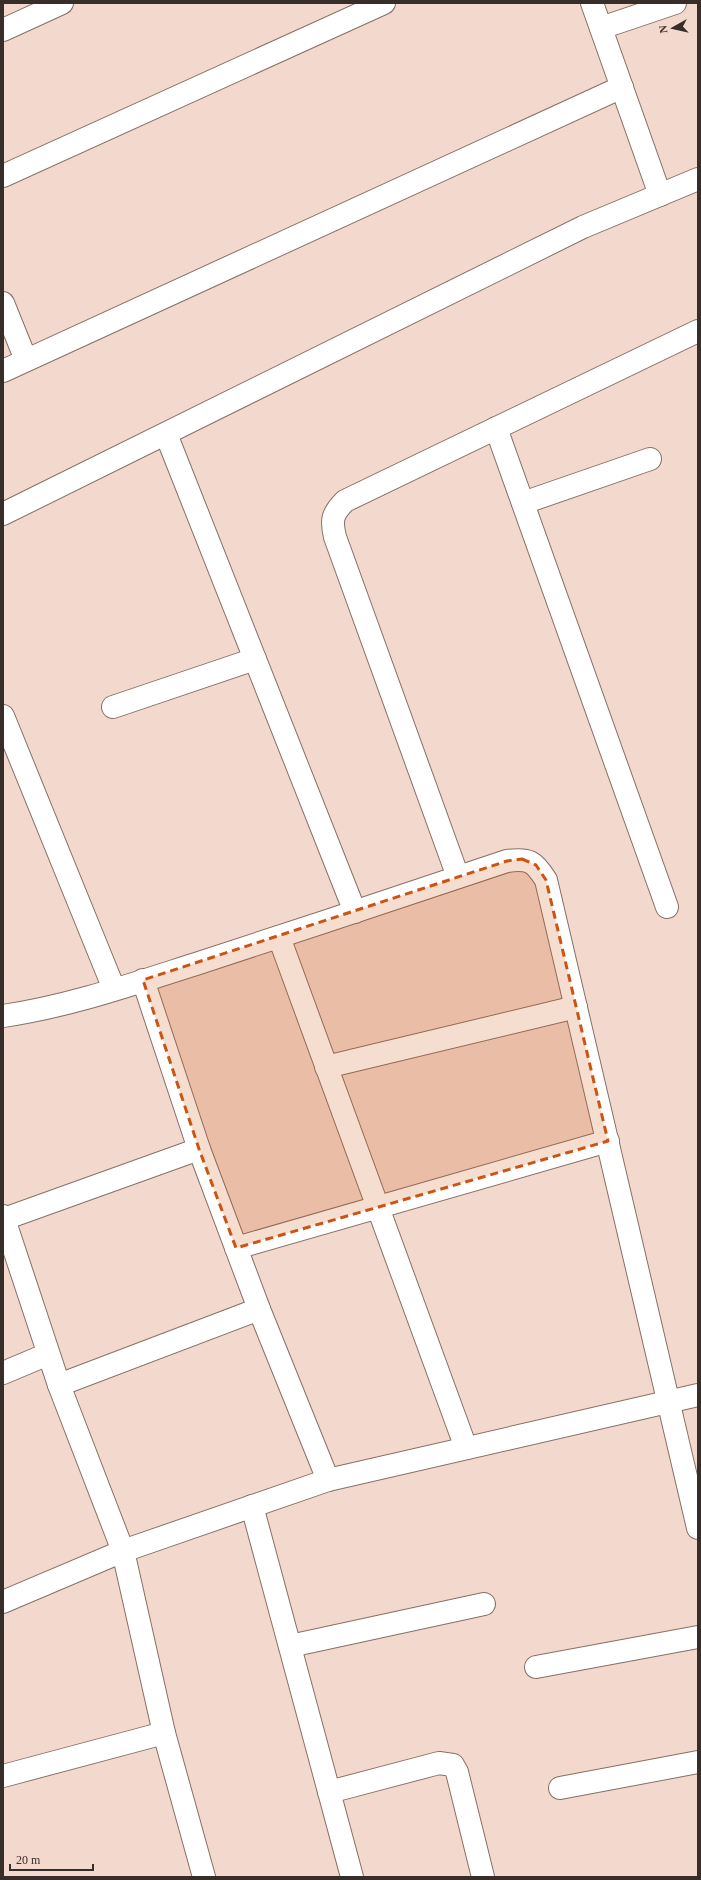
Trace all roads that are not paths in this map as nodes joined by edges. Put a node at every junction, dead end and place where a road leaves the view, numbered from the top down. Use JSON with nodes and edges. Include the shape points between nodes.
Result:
{"nodes":[{"id":1,"x":62,"y":3,"type":"edge"},
{"id":2,"x":384,"y":3,"type":"edge"},
{"id":3,"x":592,"y":3,"type":"edge"},
{"id":4,"x":675,"y":3,"type":"edge"},
{"id":5,"x":601,"y":28,"type":"junction"},
{"id":6,"x":3,"y":30,"type":"edge"},
{"id":7,"x":622,"y":87,"type":"junction"},
{"id":8,"x":3,"y":176,"type":"edge"},
{"id":9,"x":698,"y":179,"type":"edge"},
{"id":10,"x":660,"y":195,"type":"junction"},
{"id":11,"x":3,"y":303,"type":"edge"},
{"id":12,"x":698,"y":331,"type":"edge"},
{"id":13,"x":26,"y":360,"type":"junction"},
{"id":14,"x":3,"y":371,"type":"edge"},
{"id":15,"x":496,"y":428,"type":"junction"},
{"id":16,"x":166,"y":434,"type":"junction"},
{"id":17,"x":650,"y":459,"type":"dead end"},
{"id":18,"x":523,"y":504,"type":"junction"},
{"id":19,"x":3,"y":514,"type":"edge"},
{"id":20,"x":255,"y":659,"type":"junction"},
{"id":21,"x":113,"y":707,"type":"dead end"},
{"id":22,"x":3,"y":716,"type":"edge"},
{"id":23,"x":458,"y":877,"type":"junction"},
{"id":24,"x":667,"y":907,"type":"dead end"},
{"id":25,"x":355,"y":912,"type":"junction"},
{"id":26,"x":279,"y":937,"type":"junction"},
{"id":27,"x":143,"y":980,"type":"junction"},
{"id":28,"x":114,"y":989,"type":"junction"},
{"id":29,"x":576,"y":1007,"type":"junction"},
{"id":30,"x":3,"y":1016,"type":"edge"},
{"id":31,"x":326,"y":1067,"type":"junction"},
{"id":32,"x":608,"y":1141,"type":"junction"},
{"id":33,"x":199,"y":1149,"type":"junction"},
{"id":34,"x":377,"y":1208,"type":"junction"},
{"id":35,"x":4,"y":1218,"type":"edge"},
{"id":36,"x":236,"y":1248,"type":"junction"},
{"id":37,"x":259,"y":1309,"type":"junction"},
{"id":38,"x":48,"y":1354,"type":"junction"},
{"id":39,"x":3,"y":1373,"type":"edge"},
{"id":40,"x":59,"y":1385,"type":"junction"},
{"id":41,"x":698,"y":1395,"type":"edge"},
{"id":42,"x":669,"y":1402,"type":"junction"},
{"id":43,"x":466,"y":1448,"type":"junction"},
{"id":44,"x":328,"y":1480,"type":"junction"},
{"id":45,"x":252,"y":1506,"type":"junction"},
{"id":46,"x":698,"y":1528,"type":"edge"},
{"id":47,"x":123,"y":1551,"type":"junction"},
{"id":48,"x":3,"y":1602,"type":"edge"},
{"id":49,"x":484,"y":1604,"type":"dead end"},
{"id":50,"x":698,"y":1637,"type":"edge"},
{"id":51,"x":290,"y":1646,"type":"junction"},
{"id":52,"x":536,"y":1667,"type":"dead end"},
{"id":53,"x":164,"y":1733,"type":"junction"},
{"id":54,"x":698,"y":1762,"type":"edge"},
{"id":55,"x":3,"y":1776,"type":"edge"},
{"id":56,"x":560,"y":1788,"type":"dead end"},
{"id":57,"x":330,"y":1792,"type":"junction"},
{"id":58,"x":199,"y":1876,"type":"edge"},
{"id":59,"x":352,"y":1877,"type":"edge"},
{"id":60,"x":484,"y":1877,"type":"edge"}],
"edges":[{"from":1,"to":6,"type":"street"},
{"from":2,"to":8,"type":"street"},
{"from":3,"to":5,"type":"street"},
{"from":4,"to":5,"type":"street"},
{"from":5,"to":7,"type":"street"},
{"from":7,"to":10,"type":"street"},
{"from":7,"to":13,"type":"street"},
{"from":9,"to":10,"type":"street"},
{"from":10,"to":16,"type":"street","via":[[583,227]]},
{"from":11,"to":13,"type":"street"},
{"from":12,"to":15,"type":"street"},
{"from":13,"to":14,"type":"street"},
{"from":15,"to":18,"type":"street"},
{"from":15,"to":23,"type":"street","via":[[345,501],[335,510],[332,524]]},
{"from":16,"to":19,"type":"street"},
{"from":16,"to":20,"type":"street"},
{"from":17,"to":18,"type":"street"},
{"from":18,"to":24,"type":"street"},
{"from":20,"to":21,"type":"street"},
{"from":20,"to":25,"type":"street"},
{"from":22,"to":28,"type":"street"},
{"from":23,"to":25,"type":"street"},
{"from":23,"to":29,"type":"street","via":[[507,861],[522,859],[536,864],[546,880]]},
{"from":25,"to":26,"type":"street"},
{"from":26,"to":27,"type":"street"},
{"from":26,"to":31,"type":"street"},
{"from":27,"to":28,"type":"street"},
{"from":27,"to":33,"type":"street"},
{"from":28,"to":30,"type":"street","via":[[67,1004]]},
{"from":29,"to":31,"type":"street"},
{"from":29,"to":32,"type":"street"},
{"from":31,"to":34,"type":"street"},
{"from":32,"to":34,"type":"street"},
{"from":32,"to":42,"type":"street"},
{"from":33,"to":35,"type":"street"},
{"from":33,"to":36,"type":"street"},
{"from":34,"to":36,"type":"street"},
{"from":34,"to":43,"type":"street"},
{"from":35,"to":38,"type":"street"},
{"from":36,"to":37,"type":"street"},
{"from":37,"to":40,"type":"street"},
{"from":37,"to":44,"type":"street"},
{"from":38,"to":39,"type":"street"},
{"from":38,"to":40,"type":"street"},
{"from":40,"to":47,"type":"street"},
{"from":41,"to":42,"type":"street"},
{"from":42,"to":43,"type":"street"},
{"from":42,"to":46,"type":"street"},
{"from":43,"to":44,"type":"street"},
{"from":44,"to":45,"type":"street"},
{"from":45,"to":47,"type":"street"},
{"from":45,"to":51,"type":"street"},
{"from":47,"to":48,"type":"street"},
{"from":47,"to":53,"type":"street"},
{"from":49,"to":51,"type":"street"},
{"from":50,"to":52,"type":"street"},
{"from":51,"to":57,"type":"street"},
{"from":53,"to":55,"type":"street"},
{"from":53,"to":58,"type":"street"},
{"from":54,"to":56,"type":"street"},
{"from":57,"to":59,"type":"street"},
{"from":57,"to":60,"type":"street","via":[[439,1763],[453,1766],[457,1772]]}]}
